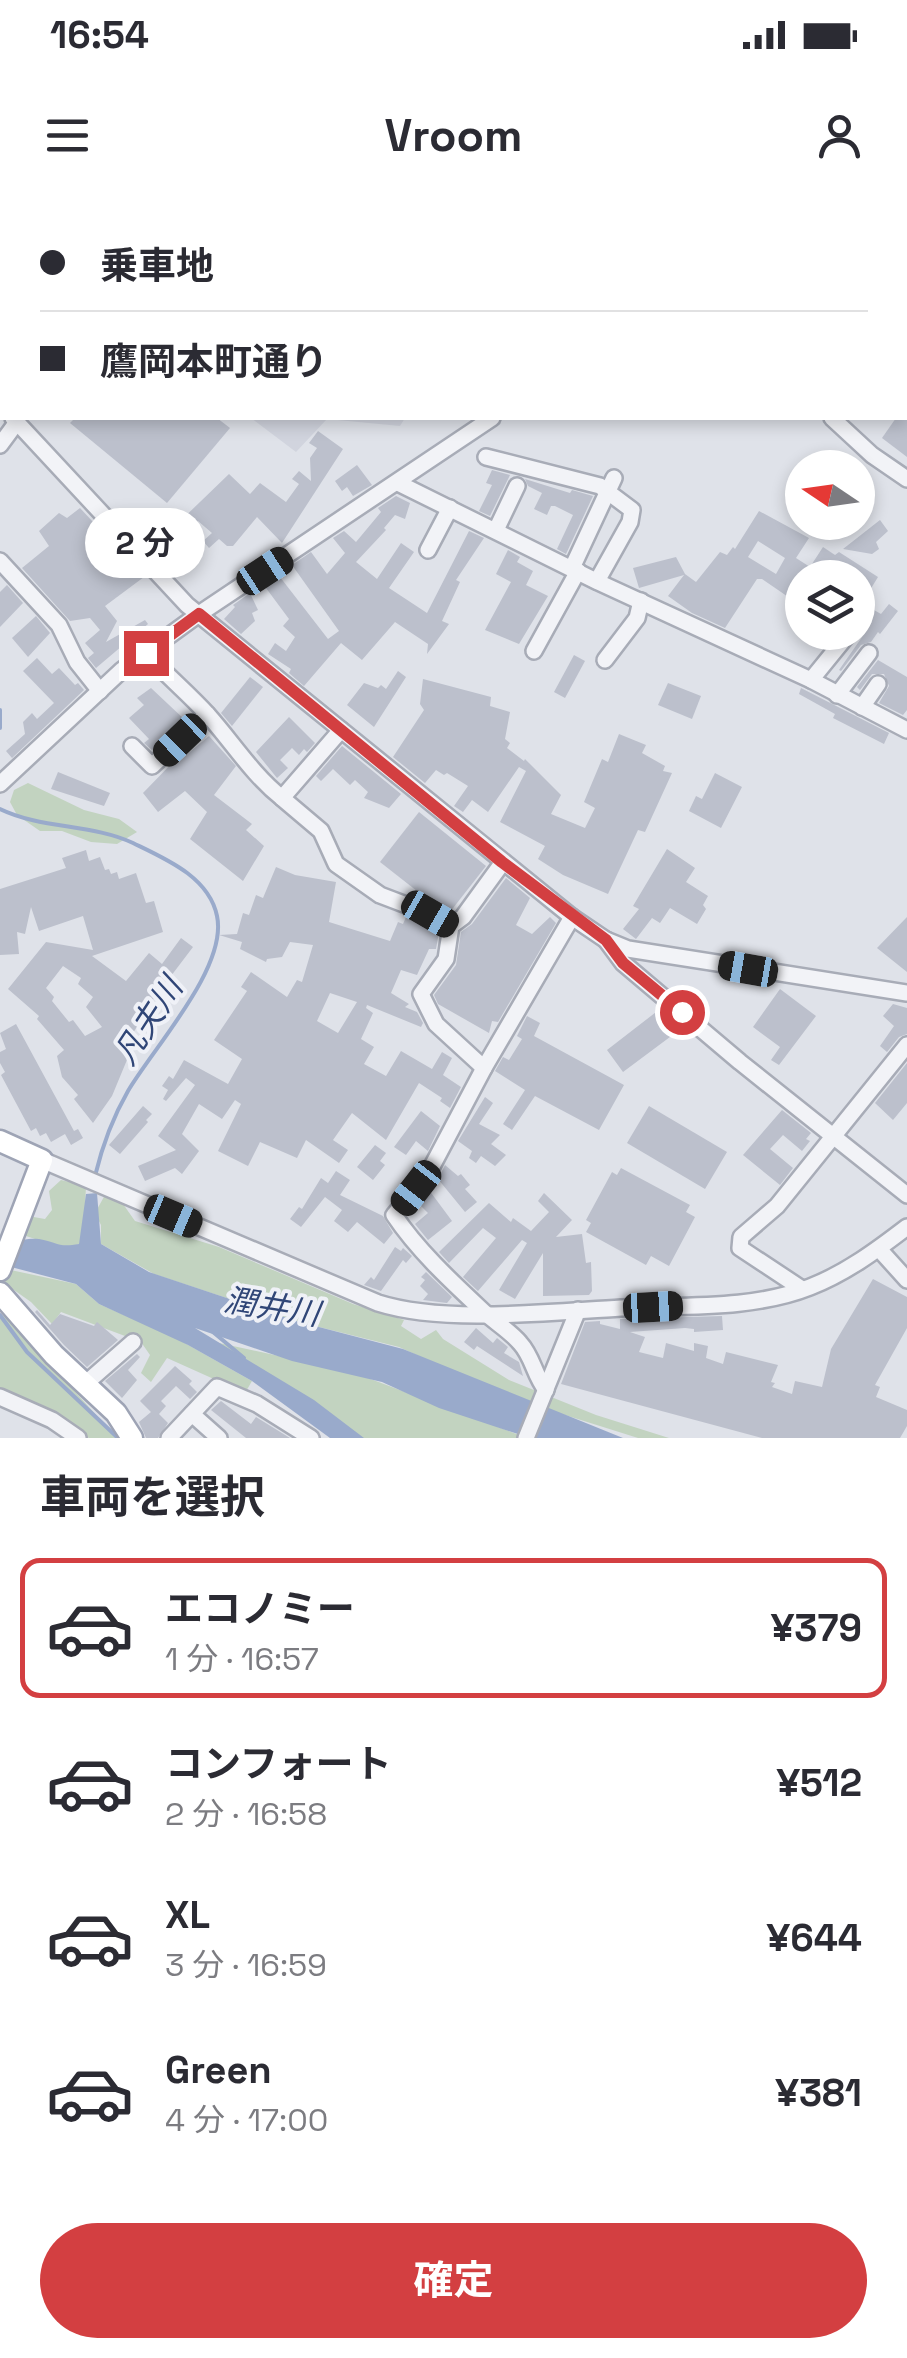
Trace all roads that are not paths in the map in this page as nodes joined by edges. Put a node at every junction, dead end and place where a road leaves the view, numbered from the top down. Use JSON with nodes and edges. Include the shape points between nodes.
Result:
{"nodes":[{"id":1,"x":15,"y":420,"type":"edge"},
{"id":2,"x":489,"y":420,"type":"edge"},
{"id":3,"x":834,"y":420,"type":"edge"},
{"id":4,"x":0,"y":445,"type":"edge"},
{"id":5,"x":486,"y":457,"type":"dead end"},
{"id":6,"x":907,"y":479,"type":"edge"},
{"id":7,"x":398,"y":483,"type":"junction"},
{"id":8,"x":611,"y":484,"type":"junction"},
{"id":9,"x":517,"y":486,"type":"dead end"},
{"id":10,"x":450,"y":508,"type":"junction"},
{"id":11,"x":496,"y":530,"type":"junction"},
{"id":12,"x":428,"y":550,"type":"dead end"},
{"id":13,"x":0,"y":561,"type":"edge"},
{"id":14,"x":575,"y":570,"type":"junction"},
{"id":15,"x":597,"y":581,"type":"junction"},
{"id":16,"x":640,"y":601,"type":"junction"},
{"id":17,"x":199,"y":614,"type":"junction"},
{"id":18,"x":825,"y":650,"type":"edge"},
{"id":19,"x":833,"y":650,"type":"edge"},
{"id":20,"x":534,"y":651,"type":"dead end"},
{"id":21,"x":146,"y":653,"type":"junction"},
{"id":22,"x":869,"y":653,"type":"dead end"},
{"id":23,"x":606,"y":660,"type":"dead end"},
{"id":24,"x":806,"y":678,"type":"junction"},
{"id":25,"x":878,"y":684,"type":"dead end"},
{"id":26,"x":100,"y":691,"type":"junction"},
{"id":27,"x":837,"y":695,"type":"junction"},
{"id":28,"x":862,"y":707,"type":"junction"},
{"id":29,"x":207,"y":714,"type":"junction"},
{"id":30,"x":342,"y":730,"type":"junction"},
{"id":31,"x":907,"y":730,"type":"edge"},
{"id":32,"x":132,"y":746,"type":"dead end"},
{"id":33,"x":5,"y":780,"type":"edge"},
{"id":34,"x":282,"y":798,"type":"junction"},
{"id":35,"x":502,"y":862,"type":"junction"},
{"id":36,"x":572,"y":918,"type":"junction"},
{"id":37,"x":450,"y":926,"type":"junction"},
{"id":38,"x":606,"y":940,"type":"junction"},
{"id":39,"x":907,"y":993,"type":"edge"},
{"id":40,"x":907,"y":1045,"type":"edge"},
{"id":41,"x":484,"y":1068,"type":"junction"},
{"id":42,"x":834,"y":1137,"type":"junction"},
{"id":43,"x":0,"y":1141,"type":"edge"},
{"id":44,"x":42,"y":1160,"type":"junction"},
{"id":45,"x":907,"y":1195,"type":"edge"},
{"id":46,"x":907,"y":1227,"type":"edge"},
{"id":47,"x":879,"y":1249,"type":"junction"},
{"id":48,"x":0,"y":1270,"type":"edge"},
{"id":49,"x":907,"y":1280,"type":"edge"},
{"id":50,"x":802,"y":1290,"type":"junction"},
{"id":51,"x":0,"y":1293,"type":"edge"},
{"id":52,"x":578,"y":1310,"type":"junction"},
{"id":53,"x":485,"y":1313,"type":"junction"},
{"id":54,"x":133,"y":1342,"type":"dead end"},
{"id":55,"x":85,"y":1384,"type":"junction"},
{"id":56,"x":546,"y":1390,"type":"junction"},
{"id":57,"x":0,"y":1397,"type":"edge"},
{"id":58,"x":192,"y":1414,"type":"junction"},
{"id":59,"x":78,"y":1438,"type":"edge"},
{"id":60,"x":132,"y":1438,"type":"edge"},
{"id":61,"x":170,"y":1438,"type":"edge"},
{"id":62,"x":219,"y":1438,"type":"edge"},
{"id":63,"x":311,"y":1438,"type":"edge"},
{"id":64,"x":526,"y":1438,"type":"edge"}],
"edges":[{"from":1,"to":4,"type":"street"},
{"from":1,"to":17,"type":"street"},
{"from":2,"to":7,"type":"street"},
{"from":3,"to":6,"type":"street"},
{"from":5,"to":8,"type":"street"},
{"from":7,"to":10,"type":"street"},
{"from":7,"to":17,"type":"street"},
{"from":8,"to":14,"type":"street"},
{"from":8,"to":15,"type":"street","via":[[632,510]]},
{"from":9,"to":11,"type":"street"},
{"from":10,"to":11,"type":"street"},
{"from":10,"to":12,"type":"street"},
{"from":11,"to":14,"type":"street"},
{"from":13,"to":26,"type":"street","via":[[58,626]]},
{"from":14,"to":15,"type":"street"},
{"from":14,"to":20,"type":"street"},
{"from":15,"to":16,"type":"street"},
{"from":16,"to":23,"type":"street","via":[[637,618]]},
{"from":16,"to":24,"type":"street"},
{"from":17,"to":21,"type":"street"},
{"from":17,"to":30,"type":"street"},
{"from":18,"to":24,"type":"street"},
{"from":19,"to":24,"type":"street"},
{"from":21,"to":26,"type":"street"},
{"from":21,"to":29,"type":"street"},
{"from":22,"to":27,"type":"street"},
{"from":24,"to":27,"type":"street"},
{"from":25,"to":28,"type":"street"},
{"from":26,"to":33,"type":"street"},
{"from":27,"to":28,"type":"street"},
{"from":28,"to":31,"type":"street"},
{"from":29,"to":32,"type":"street","via":[[152,766]]},
{"from":29,"to":34,"type":"street"},
{"from":30,"to":34,"type":"street"},
{"from":30,"to":35,"type":"street"},
{"from":34,"to":37,"type":"street","via":[[320,831],[336,864],[380,895]]},
{"from":35,"to":36,"type":"street"},
{"from":35,"to":37,"type":"street","via":[[464,917]]},
{"from":36,"to":38,"type":"street"},
{"from":36,"to":41,"type":"street"},
{"from":37,"to":41,"type":"street","via":[[446,959],[421,994],[436,1024]]},
{"from":38,"to":39,"type":"street","via":[[628,949]]},
{"from":38,"to":42,"type":"street","via":[[623,963]]},
{"from":40,"to":42,"type":"street"},
{"from":41,"to":53,"type":"street","via":[[429,1172],[394,1216]]},
{"from":42,"to":45,"type":"street"},
{"from":42,"to":50,"type":"street","via":[[777,1206],[741,1237],[740,1248]]},
{"from":43,"to":44,"type":"main road"},
{"from":44,"to":48,"type":"main road"},
{"from":44,"to":53,"type":"street","via":[[378,1304],[406,1312]]},
{"from":46,"to":47,"type":"street"},
{"from":47,"to":49,"type":"street"},
{"from":47,"to":50,"type":"street"},
{"from":50,"to":52,"type":"street","via":[[728,1303]]},
{"from":51,"to":55,"type":"main road"},
{"from":52,"to":53,"type":"street"},
{"from":52,"to":56,"type":"street"},
{"from":53,"to":56,"type":"street","via":[[531,1356]]},
{"from":54,"to":55,"type":"street"},
{"from":55,"to":60,"type":"main road"},
{"from":56,"to":64,"type":"street"},
{"from":57,"to":59,"type":"street"},
{"from":58,"to":61,"type":"street"},
{"from":58,"to":62,"type":"street"},
{"from":58,"to":63,"type":"street","via":[[217,1387]]}]}
